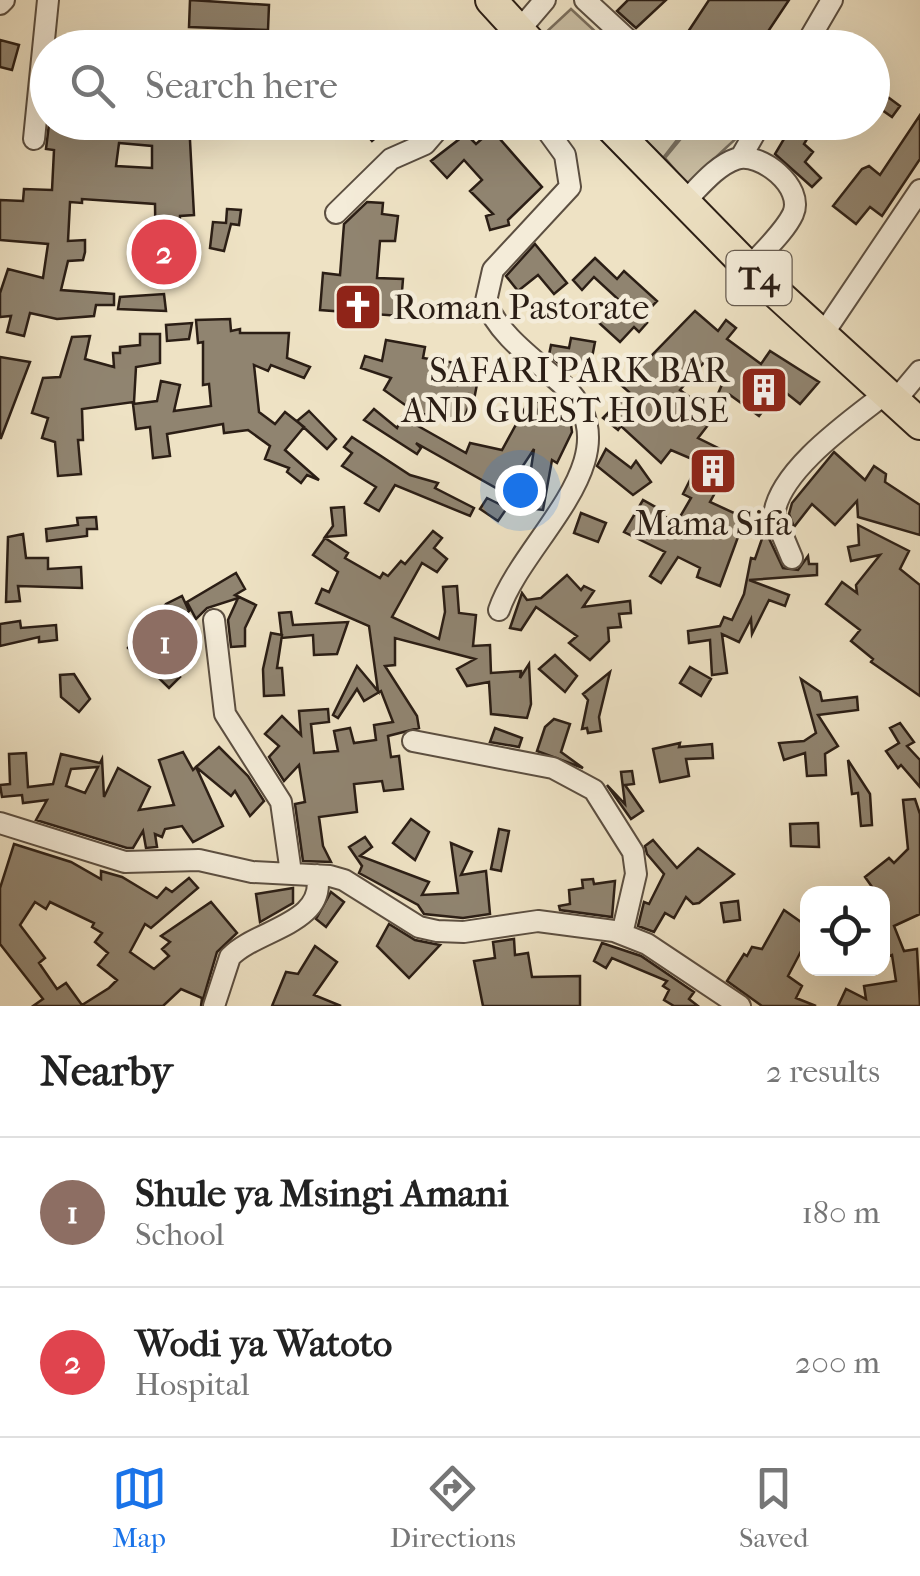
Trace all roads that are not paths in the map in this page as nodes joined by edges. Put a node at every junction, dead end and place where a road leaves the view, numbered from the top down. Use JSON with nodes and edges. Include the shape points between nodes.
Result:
{"nodes":[{"id":1,"x":48,"y":0,"type":"edge"},
{"id":2,"x":491,"y":0,"type":"edge"},
{"id":3,"x":546,"y":0,"type":"edge"},
{"id":4,"x":586,"y":0,"type":"edge"},
{"id":5,"x":832,"y":0,"type":"edge"},
{"id":6,"x":45,"y":30,"type":"edge"},
{"id":7,"x":512,"y":30,"type":"edge"},
{"id":8,"x":527,"y":30,"type":"edge"},
{"id":9,"x":618,"y":30,"type":"edge"},
{"id":10,"x":814,"y":30,"type":"edge"},
{"id":11,"x":428,"y":140,"type":"edge"},
{"id":12,"x":554,"y":140,"type":"edge"},
{"id":13,"x":625,"y":140,"type":"edge"},
{"id":14,"x":750,"y":140,"type":"edge"},
{"id":15,"x":740,"y":157,"type":"junction"},
{"id":16,"x":920,"y":190,"type":"edge"},
{"id":17,"x":682,"y":204,"type":"junction"},
{"id":18,"x":336,"y":213,"type":"dead end"},
{"id":19,"x":749,"y":268,"type":"junction"},
{"id":20,"x":821,"y":337,"type":"junction"},
{"id":21,"x":920,"y":371,"type":"edge"},
{"id":22,"x":890,"y":398,"type":"junction"},
{"id":23,"x":920,"y":424,"type":"edge"},
{"id":24,"x":792,"y":558,"type":"dead end"},
{"id":25,"x":498,"y":610,"type":"dead end"},
{"id":26,"x":214,"y":620,"type":"dead end"},
{"id":27,"x":413,"y":740,"type":"dead end"},
{"id":28,"x":0,"y":823,"type":"edge"},
{"id":29,"x":291,"y":873,"type":"junction"},
{"id":30,"x":317,"y":875,"type":"junction"},
{"id":31,"x":622,"y":934,"type":"junction"},
{"id":32,"x":214,"y":1006,"type":"edge"},
{"id":33,"x":740,"y":1006,"type":"edge"}],
"edges":[{"from":1,"to":6,"type":"street"},
{"from":2,"to":7,"type":"highway"},
{"from":3,"to":8,"type":"street"},
{"from":4,"to":9,"type":"street"},
{"from":5,"to":10,"type":"street"},
{"from":11,"to":18,"type":"street","via":[[391,158]]},
{"from":12,"to":25,"type":"street","via":[[570,168],[570,187],[494,270],[486,301],[501,327],[584,409],[590,440],[562,508],[519,564]]},
{"from":13,"to":17,"type":"highway","number":"T4"},
{"from":14,"to":15,"type":"street"},
{"from":15,"to":17,"type":"street"},
{"from":15,"to":19,"type":"street","via":[[767,165],[795,198],[793,214]]},
{"from":16,"to":20,"type":"street"},
{"from":17,"to":19,"type":"highway","number":"T4"},
{"from":19,"to":20,"type":"highway","number":"T4"},
{"from":20,"to":22,"type":"highway","number":"T4"},
{"from":21,"to":22,"type":"street"},
{"from":22,"to":23,"type":"highway","number":"T4"},
{"from":22,"to":24,"type":"street","via":[[822,444],[784,490],[774,515]]},
{"from":26,"to":29,"type":"street","via":[[225,714],[281,802]]},
{"from":27,"to":31,"type":"street","via":[[553,768],[594,790],[633,852],[636,874]]},
{"from":28,"to":29,"type":"street","via":[[125,862],[199,860]]},
{"from":29,"to":30,"type":"street"},
{"from":30,"to":31,"type":"street","via":[[344,880],[419,927],[437,931],[538,920]]},
{"from":30,"to":32,"type":"street","via":[[312,908],[230,957]]},
{"from":31,"to":33,"type":"street"}]}
